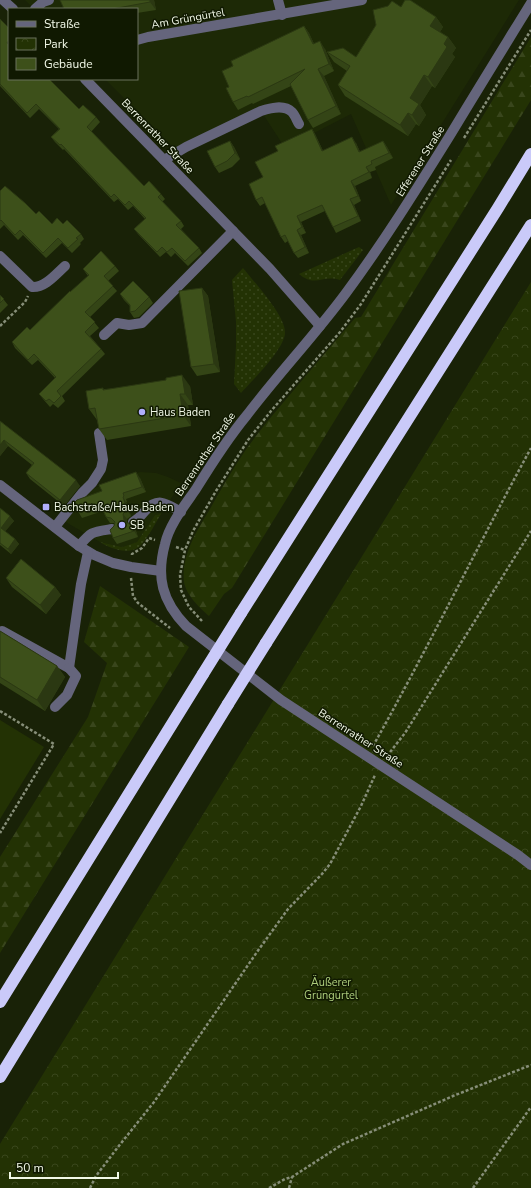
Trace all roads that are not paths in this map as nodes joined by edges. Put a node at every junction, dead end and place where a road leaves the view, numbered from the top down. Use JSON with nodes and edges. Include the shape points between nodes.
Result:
{"nodes":[{"id":1,"x":3,"y":0,"type":"edge"},
{"id":2,"x":48,"y":0,"type":"edge"},
{"id":3,"x":278,"y":0,"type":"edge"},
{"id":4,"x":362,"y":0,"type":"edge"},
{"id":5,"x":531,"y":3,"type":"edge"},
{"id":6,"x":12,"y":8,"type":"edge"},
{"id":7,"x":36,"y":8,"type":"edge"},
{"id":8,"x":282,"y":15,"type":"junction"},
{"id":9,"x":138,"y":40,"type":"edge"},
{"id":10,"x":86,"y":80,"type":"edge"},
{"id":11,"x":299,"y":124,"type":"dead end"},
{"id":12,"x":531,"y":154,"type":"edge"},
{"id":13,"x":164,"y":160,"type":"junction"},
{"id":14,"x":531,"y":225,"type":"edge"},
{"id":15,"x":233,"y":231,"type":"junction"},
{"id":16,"x":0,"y":256,"type":"edge"},
{"id":17,"x":65,"y":266,"type":"dead end"},
{"id":18,"x":320,"y":326,"type":"junction"},
{"id":19,"x":104,"y":335,"type":"dead end"},
{"id":20,"x":99,"y":433,"type":"edge"},
{"id":21,"x":0,"y":484,"type":"edge"},
{"id":22,"x":181,"y":512,"type":"junction"},
{"id":23,"x":133,"y":522,"type":"dead end"},
{"id":24,"x":55,"y":526,"type":"junction"},
{"id":25,"x":112,"y":528,"type":"edge"},
{"id":26,"x":79,"y":546,"type":"junction"},
{"id":27,"x":88,"y":552,"type":"junction"},
{"id":28,"x":161,"y":571,"type":"junction"},
{"id":29,"x":2,"y":631,"type":"edge"},
{"id":30,"x":69,"y":668,"type":"junction"},
{"id":31,"x":55,"y":707,"type":"dead end"},
{"id":32,"x":531,"y":865,"type":"edge"},
{"id":33,"x":0,"y":1002,"type":"edge"},
{"id":34,"x":0,"y":1077,"type":"edge"}],
"edges":[{"from":1,"to":6,"type":"street"},
{"from":2,"to":7,"type":"street"},
{"from":3,"to":8,"type":"street"},
{"from":4,"to":8,"type":"street","name":"Am Grüngürtel"},
{"from":5,"to":18,"type":"street","name":"Efferener Straße","via":[[401,215]]},
{"from":8,"to":9,"type":"street","name":"Am Grüngürtel"},
{"from":10,"to":13,"type":"street","name":"Berrenrather Straße"},
{"from":11,"to":13,"type":"street","via":[[292,112],[283,107],[272,107]]},
{"from":12,"to":33,"type":"highway","bridge":true,"via":[[202,674]]},
{"from":13,"to":15,"type":"street","name":"Berrenrather Straße"},
{"from":14,"to":34,"type":"highway","bridge":true,"via":[[266,643]]},
{"from":15,"to":18,"type":"street","name":"Berrenrather Straße"},
{"from":15,"to":19,"type":"street","via":[[142,323],[117,323]]},
{"from":16,"to":17,"type":"street","via":[[32,287],[43,286]]},
{"from":18,"to":22,"type":"street","name":"Berrenrather Straße","via":[[247,415]]},
{"from":20,"to":24,"type":"street","via":[[104,460],[101,469]]},
{"from":21,"to":24,"type":"street"},
{"from":22,"to":23,"type":"street","via":[[158,502]]},
{"from":22,"to":28,"type":"street","name":"Berrenrather Straße","via":[[168,534]]},
{"from":24,"to":26,"type":"street"},
{"from":25,"to":26,"type":"street","via":[[91,533]]},
{"from":26,"to":27,"type":"street"},
{"from":27,"to":28,"type":"street","via":[[113,563]]},
{"from":27,"to":30,"type":"street"},
{"from":28,"to":32,"type":"street","name":"Berrenrather Straße","via":[[164,594],[170,607],[186,626],[281,700],[518,854]]},
{"from":29,"to":30,"type":"street"},
{"from":30,"to":31,"type":"street","via":[[76,676],[67,695]]}]}
